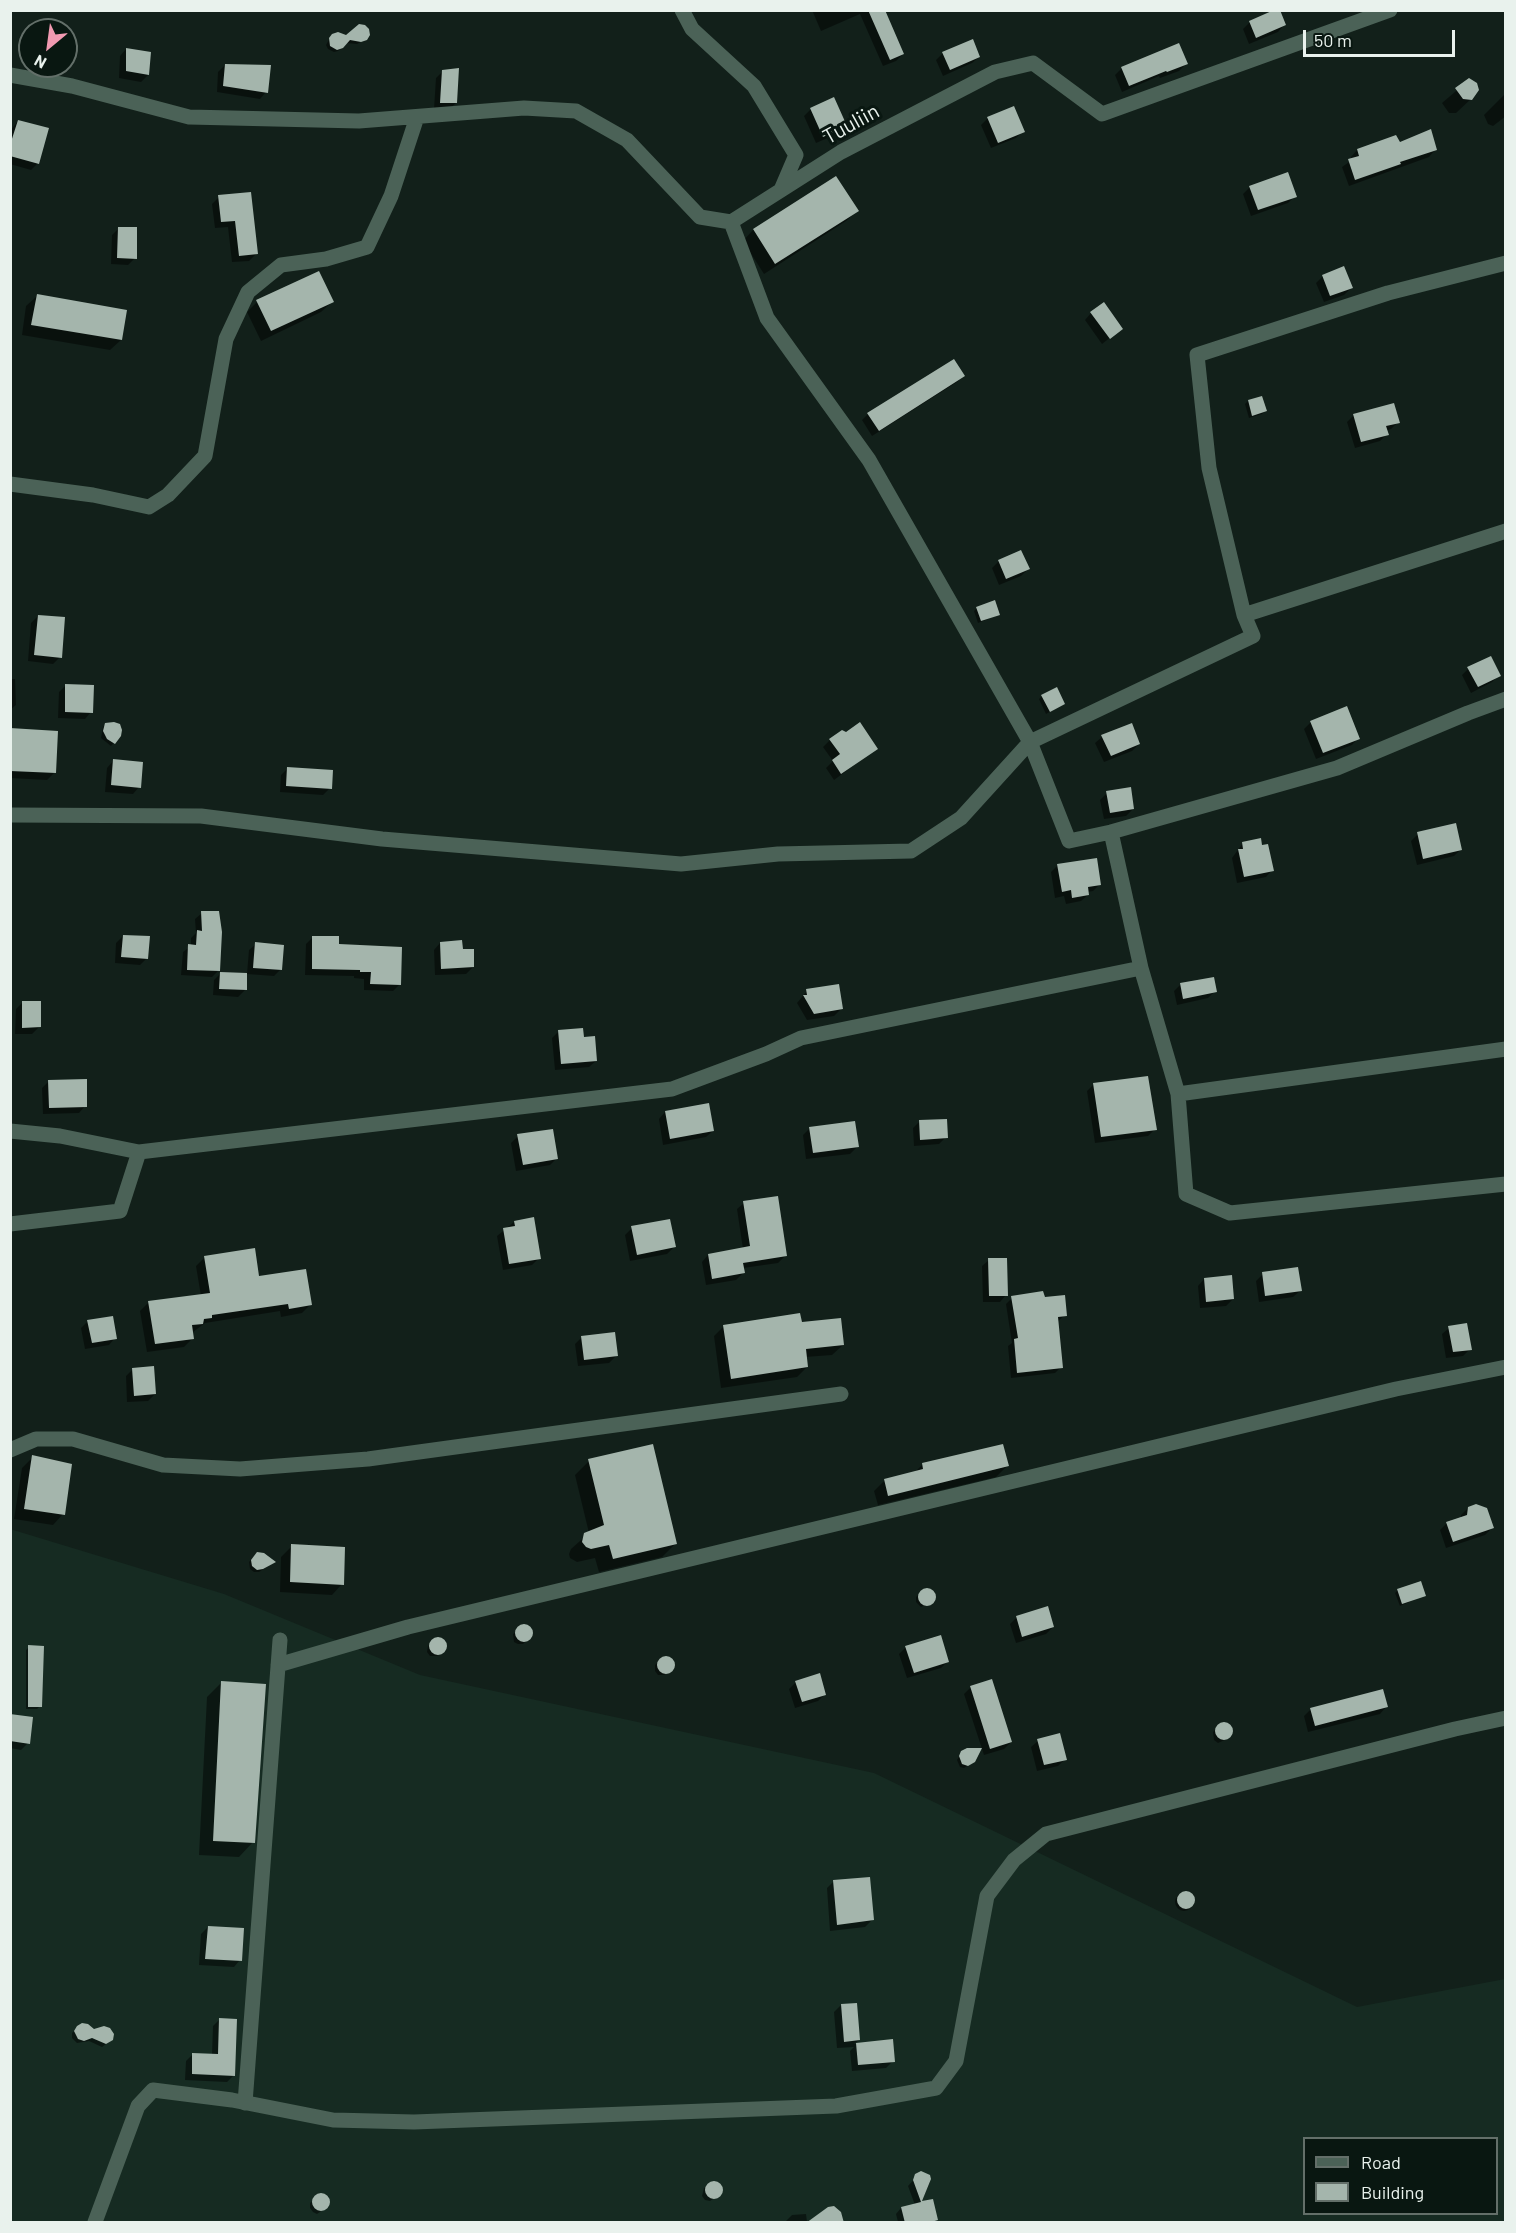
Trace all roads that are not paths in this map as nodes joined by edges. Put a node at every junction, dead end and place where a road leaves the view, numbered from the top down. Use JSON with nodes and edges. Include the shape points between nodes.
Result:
{"nodes":[{"id":1,"x":682,"y":10,"type":"edge"},
{"id":2,"x":1390,"y":10,"type":"edge"},
{"id":3,"x":10,"y":75,"type":"edge"},
{"id":4,"x":417,"y":117,"type":"junction"},
{"id":5,"x":781,"y":190,"type":"junction"},
{"id":6,"x":731,"y":222,"type":"junction"},
{"id":7,"x":1506,"y":263,"type":"edge"},
{"id":8,"x":10,"y":484,"type":"edge"},
{"id":9,"x":1506,"y":531,"type":"edge"},
{"id":10,"x":1244,"y":615,"type":"junction"},
{"id":11,"x":1506,"y":699,"type":"edge"},
{"id":12,"x":1030,"y":742,"type":"junction"},
{"id":13,"x":10,"y":814,"type":"edge"},
{"id":14,"x":1111,"y":832,"type":"junction"},
{"id":15,"x":1141,"y":968,"type":"junction"},
{"id":16,"x":1506,"y":1049,"type":"edge"},
{"id":17,"x":1178,"y":1094,"type":"junction"},
{"id":18,"x":10,"y":1131,"type":"edge"},
{"id":19,"x":139,"y":1152,"type":"junction"},
{"id":20,"x":1506,"y":1184,"type":"edge"},
{"id":21,"x":10,"y":1224,"type":"edge"},
{"id":22,"x":1506,"y":1367,"type":"edge"},
{"id":23,"x":841,"y":1394,"type":"dead end"},
{"id":24,"x":10,"y":1450,"type":"edge"},
{"id":25,"x":280,"y":1640,"type":"dead end"},
{"id":26,"x":278,"y":1665,"type":"junction"},
{"id":27,"x":1506,"y":1718,"type":"edge"},
{"id":28,"x":245,"y":2103,"type":"junction"},
{"id":29,"x":95,"y":2223,"type":"edge"}],
"edges":[{"from":1,"to":5,"type":"street","via":[[692,29],[754,86],[796,154]]},
{"from":2,"to":5,"type":"street","name":"Tuuliin","via":[[1102,114],[1033,63],[995,72],[841,152]]},
{"from":3,"to":4,"type":"street","via":[[72,86],[189,117],[359,121]]},
{"from":4,"to":6,"type":"street","via":[[524,108],[576,111],[627,140],[700,218]]},
{"from":4,"to":8,"type":"street","via":[[391,196],[367,247],[326,259],[280,265],[248,292],[226,339],[205,456],[168,495],[149,507]]},
{"from":5,"to":6,"type":"street","name":"Tuuliin"},
{"from":6,"to":12,"type":"street","via":[[767,318],[869,460]]},
{"from":7,"to":10,"type":"street","via":[[1388,293],[1197,355],[1209,468]]},
{"from":9,"to":10,"type":"street"},
{"from":10,"to":12,"type":"street","via":[[1253,636]]},
{"from":11,"to":14,"type":"street","via":[[1337,768]]},
{"from":12,"to":13,"type":"street","via":[[961,818],[911,851],[778,854],[681,864],[382,838],[201,816]]},
{"from":12,"to":14,"type":"street","via":[[1069,841]]},
{"from":14,"to":15,"type":"street"},
{"from":15,"to":17,"type":"street"},
{"from":15,"to":19,"type":"street","via":[[801,1038],[672,1089]]},
{"from":16,"to":17,"type":"street"},
{"from":17,"to":20,"type":"street","via":[[1186,1194],[1230,1213]]},
{"from":18,"to":19,"type":"street","via":[[60,1136]]},
{"from":19,"to":21,"type":"street","via":[[120,1210]]},
{"from":22,"to":26,"type":"street","via":[[1396,1389],[593,1581],[408,1627]]},
{"from":23,"to":24,"type":"street","via":[[368,1459],[240,1469],[163,1465],[73,1439],[36,1439]]},
{"from":25,"to":26,"type":"street"},
{"from":26,"to":28,"type":"street"},
{"from":27,"to":28,"type":"street","via":[[1046,1834],[1014,1860],[987,1896],[956,2061],[936,2088],[836,2106],[414,2122],[333,2120]]},
{"from":28,"to":29,"type":"street","via":[[153,2090],[138,2106]]}]}
